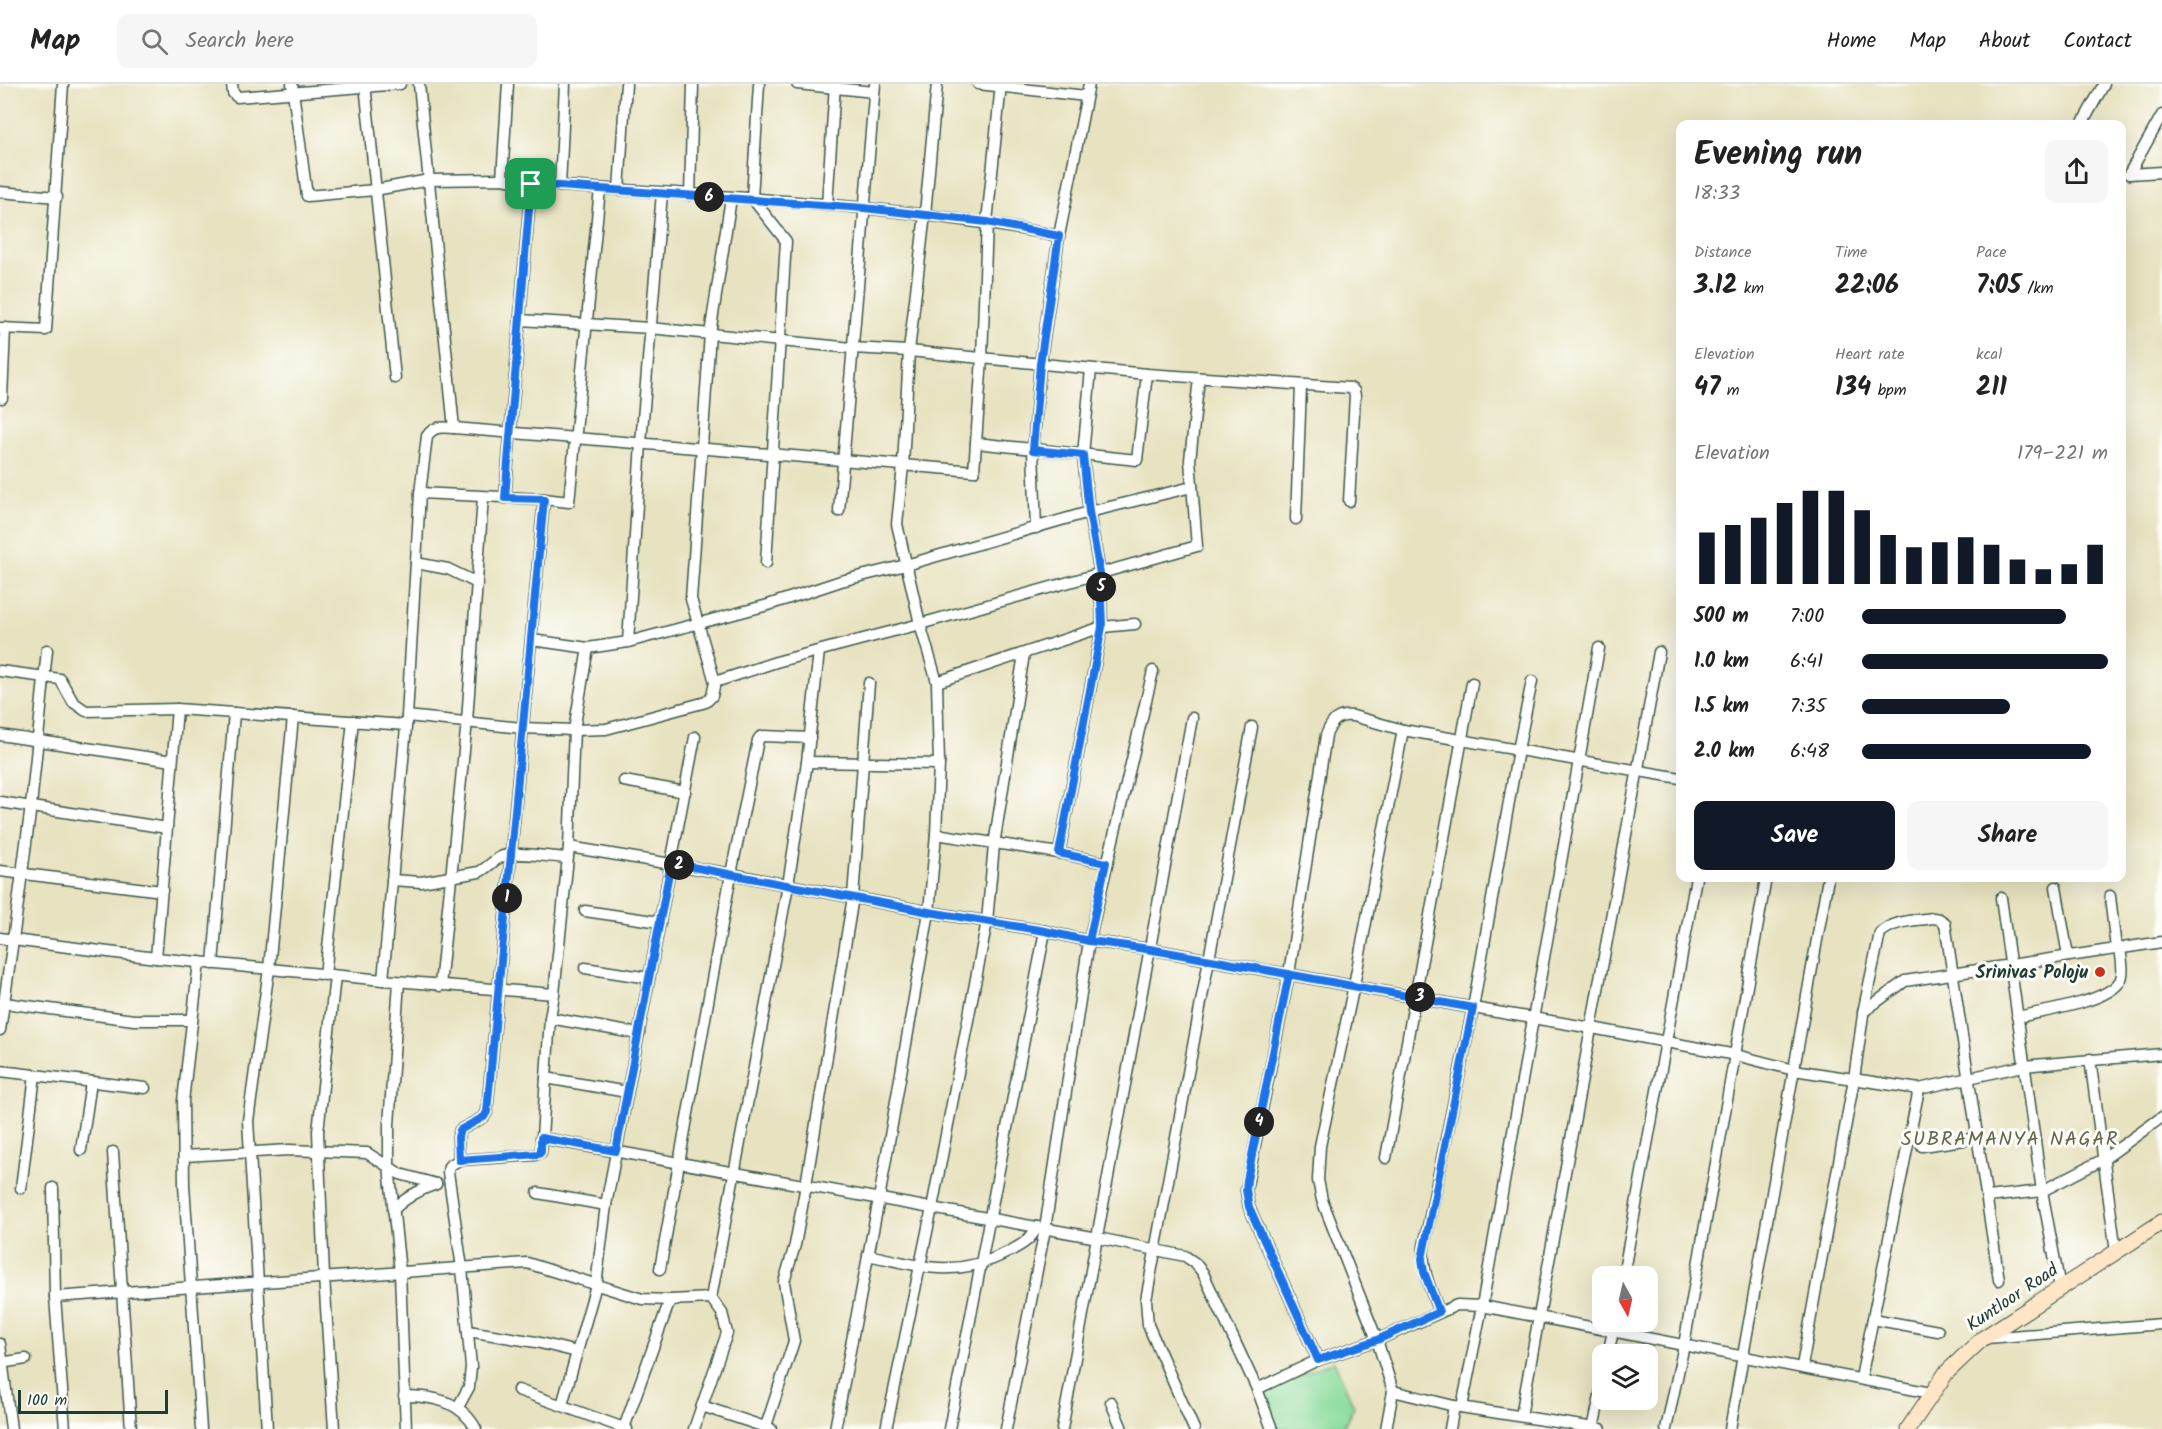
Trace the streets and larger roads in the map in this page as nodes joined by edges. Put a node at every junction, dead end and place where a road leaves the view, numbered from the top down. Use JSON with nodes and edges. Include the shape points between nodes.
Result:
{"nodes":[{"id":1,"x":63,"y":84,"type":"edge"},
{"id":2,"x":232,"y":84,"type":"edge"},
{"id":3,"x":400,"y":84,"type":"edge"},
{"id":4,"x":419,"y":84,"type":"edge"},
{"id":5,"x":508,"y":84,"type":"edge"},
{"id":6,"x":565,"y":84,"type":"edge"},
{"id":7,"x":626,"y":84,"type":"edge"},
{"id":8,"x":693,"y":84,"type":"edge"},
{"id":9,"x":759,"y":84,"type":"edge"},
{"id":10,"x":797,"y":84,"type":"edge"},
{"id":11,"x":937,"y":84,"type":"edge"},
{"id":12,"x":978,"y":84,"type":"edge"},
{"id":13,"x":1089,"y":84,"type":"edge"},
{"id":14,"x":2104,"y":84,"type":"edge"},
{"id":15,"x":1001,"y":85,"type":"edge"},
{"id":16,"x":365,"y":86,"type":"edge"},
{"id":17,"x":835,"y":86,"type":"edge"},
{"id":18,"x":292,"y":88,"type":"edge"},
{"id":19,"x":875,"y":88,"type":"edge"},
{"id":20,"x":1086,"y":96,"type":"junction"},
{"id":21,"x":2162,"y":115,"type":"edge"},
{"id":22,"x":2084,"y":120,"type":"edge"},
{"id":23,"x":2162,"y":172,"type":"edge"},
{"id":24,"x":502,"y":179,"type":"junction"},
{"id":25,"x":429,"y":180,"type":"junction"},
{"id":26,"x":531,"y":184,"type":"junction"},
{"id":27,"x":560,"y":186,"type":"junction"},
{"id":28,"x":600,"y":189,"type":"junction"},
{"id":29,"x":375,"y":190,"type":"junction"},
{"id":30,"x":619,"y":190,"type":"junction"},
{"id":31,"x":0,"y":192,"type":"edge"},
{"id":32,"x":662,"y":193,"type":"junction"},
{"id":33,"x":690,"y":195,"type":"junction"},
{"id":34,"x":57,"y":197,"type":"junction"},
{"id":35,"x":731,"y":198,"type":"junction"},
{"id":36,"x":752,"y":198,"type":"junction"},
{"id":37,"x":827,"y":205,"type":"junction"},
{"id":38,"x":864,"y":208,"type":"junction"},
{"id":39,"x":925,"y":214,"type":"junction"},
{"id":40,"x":987,"y":222,"type":"junction"},
{"id":41,"x":1059,"y":236,"type":"junction"},
{"id":42,"x":520,"y":320,"type":"junction"},
{"id":43,"x":585,"y":323,"type":"junction"},
{"id":44,"x":3,"y":328,"type":"edge"},
{"id":45,"x":650,"y":328,"type":"junction"},
{"id":46,"x":710,"y":334,"type":"junction"},
{"id":47,"x":779,"y":341,"type":"junction"},
{"id":48,"x":852,"y":348,"type":"junction"},
{"id":49,"x":909,"y":351,"type":"junction"},
{"id":50,"x":982,"y":358,"type":"junction"},
{"id":51,"x":1040,"y":364,"type":"junction"},
{"id":52,"x":1091,"y":369,"type":"junction"},
{"id":53,"x":1147,"y":374,"type":"junction"},
{"id":54,"x":395,"y":378,"type":"dead end"},
{"id":55,"x":1199,"y":378,"type":"junction"},
{"id":56,"x":1301,"y":386,"type":"junction"},
{"id":57,"x":2,"y":398,"type":"dead end"},
{"id":58,"x":454,"y":428,"type":"junction"},
{"id":59,"x":512,"y":432,"type":"junction"},
{"id":60,"x":576,"y":437,"type":"junction"},
{"id":61,"x":976,"y":442,"type":"junction"},
{"id":62,"x":641,"y":443,"type":"junction"},
{"id":63,"x":701,"y":448,"type":"junction"},
{"id":64,"x":1033,"y":450,"type":"junction"},
{"id":65,"x":773,"y":454,"type":"junction"},
{"id":66,"x":1083,"y":455,"type":"junction"},
{"id":67,"x":843,"y":460,"type":"junction"},
{"id":68,"x":903,"y":466,"type":"junction"},
{"id":69,"x":1192,"y":487,"type":"junction"},
{"id":70,"x":420,"y":493,"type":"junction"},
{"id":71,"x":483,"y":497,"type":"junction"},
{"id":72,"x":505,"y":498,"type":"junction"},
{"id":73,"x":544,"y":499,"type":"junction"},
{"id":74,"x":1348,"y":501,"type":"dead end"},
{"id":75,"x":838,"y":510,"type":"dead end"},
{"id":76,"x":1089,"y":512,"type":"junction"},
{"id":77,"x":1296,"y":519,"type":"dead end"},
{"id":78,"x":1036,"y":528,"type":"junction"},
{"id":79,"x":416,"y":563,"type":"junction"},
{"id":80,"x":766,"y":563,"type":"dead end"},
{"id":81,"x":906,"y":566,"type":"junction"},
{"id":82,"x":1100,"y":574,"type":"junction"},
{"id":83,"x":477,"y":583,"type":"junction"},
{"id":84,"x":697,"y":624,"type":"junction"},
{"id":85,"x":920,"y":624,"type":"junction"},
{"id":86,"x":1135,"y":624,"type":"dead end"},
{"id":87,"x":1102,"y":627,"type":"junction"},
{"id":88,"x":532,"y":640,"type":"junction"},
{"id":89,"x":628,"y":642,"type":"junction"},
{"id":90,"x":588,"y":648,"type":"junction"},
{"id":91,"x":1599,"y":648,"type":"dead end"},
{"id":92,"x":47,"y":650,"type":"dead end"},
{"id":93,"x":819,"y":651,"type":"junction"},
{"id":94,"x":1659,"y":652,"type":"dead end"},
{"id":95,"x":1024,"y":654,"type":"junction"},
{"id":96,"x":0,"y":671,"type":"edge"},
{"id":97,"x":1154,"y":671,"type":"dead end"},
{"id":98,"x":44,"y":677,"type":"junction"},
{"id":99,"x":1532,"y":681,"type":"dead end"},
{"id":100,"x":715,"y":682,"type":"junction"},
{"id":101,"x":937,"y":682,"type":"junction"},
{"id":102,"x":869,"y":683,"type":"dead end"},
{"id":103,"x":1472,"y":683,"type":"dead end"},
{"id":104,"x":177,"y":709,"type":"junction"},
{"id":105,"x":234,"y":713,"type":"junction"},
{"id":106,"x":292,"y":717,"type":"junction"},
{"id":107,"x":1192,"y":718,"type":"dead end"},
{"id":108,"x":406,"y":720,"type":"junction"},
{"id":109,"x":353,"y":721,"type":"junction"},
{"id":110,"x":467,"y":721,"type":"junction"},
{"id":111,"x":1252,"y":727,"type":"dead end"},
{"id":112,"x":522,"y":728,"type":"junction"},
{"id":113,"x":574,"y":730,"type":"junction"},
{"id":114,"x":1403,"y":730,"type":"junction"},
{"id":115,"x":0,"y":735,"type":"edge"},
{"id":116,"x":695,"y":738,"type":"dead end"},
{"id":117,"x":810,"y":738,"type":"junction"},
{"id":118,"x":1462,"y":740,"type":"junction"},
{"id":119,"x":38,"y":741,"type":"junction"},
{"id":120,"x":1518,"y":750,"type":"junction"},
{"id":121,"x":1580,"y":760,"type":"junction"},
{"id":122,"x":172,"y":761,"type":"junction"},
{"id":123,"x":807,"y":762,"type":"junction"},
{"id":124,"x":864,"y":762,"type":"junction"},
{"id":125,"x":939,"y":764,"type":"junction"},
{"id":126,"x":1638,"y":771,"type":"junction"},
{"id":127,"x":1676,"y":777,"type":"edge"},
{"id":128,"x":624,"y":781,"type":"dead end"},
{"id":129,"x":685,"y":792,"type":"junction"},
{"id":130,"x":0,"y":802,"type":"edge"},
{"id":131,"x":31,"y":806,"type":"junction"},
{"id":132,"x":167,"y":828,"type":"junction"},
{"id":133,"x":936,"y":834,"type":"junction"},
{"id":134,"x":994,"y":845,"type":"junction"},
{"id":135,"x":568,"y":847,"type":"junction"},
{"id":136,"x":1059,"y":853,"type":"junction"},
{"id":137,"x":511,"y":854,"type":"junction"},
{"id":138,"x":567,"y":858,"type":"junction"},
{"id":139,"x":671,"y":863,"type":"junction"},
{"id":140,"x":1106,"y":863,"type":"junction"},
{"id":141,"x":0,"y":871,"type":"edge"},
{"id":142,"x":21,"y":874,"type":"junction"},
{"id":143,"x":731,"y":874,"type":"junction"},
{"id":144,"x":451,"y":877,"type":"junction"},
{"id":145,"x":392,"y":880,"type":"junction"},
{"id":146,"x":1695,"y":882,"type":"edge"},
{"id":147,"x":1765,"y":882,"type":"edge"},
{"id":148,"x":1827,"y":882,"type":"edge"},
{"id":149,"x":788,"y":885,"type":"junction"},
{"id":150,"x":2056,"y":887,"type":"dead end"},
{"id":151,"x":162,"y":891,"type":"junction"},
{"id":152,"x":2110,"y":896,"type":"dead end"},
{"id":153,"x":853,"y":897,"type":"junction"},
{"id":154,"x":2001,"y":898,"type":"dead end"},
{"id":155,"x":585,"y":911,"type":"dead end"},
{"id":156,"x":929,"y":912,"type":"junction"},
{"id":157,"x":660,"y":921,"type":"junction"},
{"id":158,"x":987,"y":921,"type":"junction"},
{"id":159,"x":1045,"y":931,"type":"junction"},
{"id":160,"x":0,"y":938,"type":"edge"},
{"id":161,"x":13,"y":940,"type":"junction"},
{"id":162,"x":1089,"y":941,"type":"junction"},
{"id":163,"x":2162,"y":942,"type":"edge"},
{"id":164,"x":1150,"y":949,"type":"junction"},
{"id":165,"x":2118,"y":949,"type":"junction"},
{"id":166,"x":2068,"y":956,"type":"junction"},
{"id":167,"x":156,"y":958,"type":"junction"},
{"id":168,"x":1210,"y":959,"type":"junction"},
{"id":169,"x":199,"y":962,"type":"junction"},
{"id":170,"x":213,"y":964,"type":"junction"},
{"id":171,"x":2010,"y":966,"type":"junction"},
{"id":172,"x":585,"y":968,"type":"dead end"},
{"id":173,"x":269,"y":969,"type":"junction"},
{"id":174,"x":1951,"y":973,"type":"junction"},
{"id":175,"x":1289,"y":974,"type":"junction"},
{"id":176,"x":330,"y":975,"type":"junction"},
{"id":177,"x":649,"y":978,"type":"junction"},
{"id":178,"x":383,"y":980,"type":"junction"},
{"id":179,"x":399,"y":982,"type":"junction"},
{"id":180,"x":1354,"y":985,"type":"junction"},
{"id":181,"x":440,"y":986,"type":"junction"},
{"id":182,"x":500,"y":990,"type":"junction"},
{"id":183,"x":554,"y":994,"type":"junction"},
{"id":184,"x":1415,"y":996,"type":"junction"},
{"id":185,"x":2,"y":1003,"type":"edge"},
{"id":186,"x":1473,"y":1008,"type":"junction"},
{"id":187,"x":1863,"y":1012,"type":"junction"},
{"id":188,"x":2018,"y":1017,"type":"junction"},
{"id":189,"x":550,"y":1018,"type":"junction"},
{"id":190,"x":1534,"y":1018,"type":"junction"},
{"id":191,"x":192,"y":1020,"type":"junction"},
{"id":192,"x":1592,"y":1028,"type":"junction"},
{"id":193,"x":0,"y":1030,"type":"edge"},
{"id":194,"x":639,"y":1034,"type":"junction"},
{"id":195,"x":1666,"y":1042,"type":"junction"},
{"id":196,"x":2162,"y":1054,"type":"edge"},
{"id":197,"x":1736,"y":1055,"type":"junction"},
{"id":198,"x":2090,"y":1059,"type":"junction"},
{"id":199,"x":2023,"y":1066,"type":"junction"},
{"id":200,"x":1794,"y":1070,"type":"junction"},
{"id":201,"x":0,"y":1071,"type":"edge"},
{"id":202,"x":35,"y":1075,"type":"junction"},
{"id":203,"x":546,"y":1078,"type":"junction"},
{"id":204,"x":1969,"y":1078,"type":"junction"},
{"id":205,"x":1854,"y":1079,"type":"junction"},
{"id":206,"x":91,"y":1082,"type":"junction"},
{"id":207,"x":145,"y":1088,"type":"dead end"},
{"id":208,"x":1919,"y":1089,"type":"junction"},
{"id":209,"x":627,"y":1092,"type":"junction"},
{"id":210,"x":2162,"y":1117,"type":"edge"},
{"id":211,"x":541,"y":1138,"type":"junction"},
{"id":212,"x":1978,"y":1138,"type":"junction"},
{"id":213,"x":1922,"y":1146,"type":"dead end"},
{"id":214,"x":81,"y":1149,"type":"dead end"},
{"id":215,"x":616,"y":1151,"type":"junction"},
{"id":216,"x":113,"y":1152,"type":"dead end"},
{"id":217,"x":250,"y":1152,"type":"junction"},
{"id":218,"x":319,"y":1152,"type":"junction"},
{"id":219,"x":184,"y":1156,"type":"junction"},
{"id":220,"x":1386,"y":1158,"type":"dead end"},
{"id":221,"x":2104,"y":1159,"type":"junction"},
{"id":222,"x":459,"y":1160,"type":"junction"},
{"id":223,"x":678,"y":1162,"type":"junction"},
{"id":224,"x":389,"y":1167,"type":"junction"},
{"id":225,"x":733,"y":1172,"type":"junction"},
{"id":226,"x":436,"y":1184,"type":"junction"},
{"id":227,"x":451,"y":1184,"type":"junction"},
{"id":228,"x":806,"y":1185,"type":"junction"},
{"id":229,"x":21,"y":1188,"type":"dead end"},
{"id":230,"x":53,"y":1188,"type":"dead end"},
{"id":231,"x":2042,"y":1191,"type":"junction"},
{"id":232,"x":538,"y":1193,"type":"dead end"},
{"id":233,"x":1987,"y":1197,"type":"junction"},
{"id":234,"x":879,"y":1199,"type":"junction"},
{"id":235,"x":606,"y":1205,"type":"junction"},
{"id":236,"x":932,"y":1209,"type":"junction"},
{"id":237,"x":393,"y":1210,"type":"junction"},
{"id":238,"x":990,"y":1219,"type":"junction"},
{"id":239,"x":2162,"y":1222,"type":"edge"},
{"id":240,"x":1041,"y":1228,"type":"junction"},
{"id":241,"x":1098,"y":1238,"type":"junction"},
{"id":242,"x":1157,"y":1249,"type":"junction"},
{"id":243,"x":2116,"y":1252,"type":"junction"},
{"id":244,"x":868,"y":1255,"type":"junction"},
{"id":245,"x":982,"y":1264,"type":"junction"},
{"id":246,"x":920,"y":1266,"type":"junction"},
{"id":247,"x":1625,"y":1266,"type":"edge"},
{"id":248,"x":462,"y":1268,"type":"junction"},
{"id":249,"x":660,"y":1269,"type":"dead end"},
{"id":250,"x":400,"y":1272,"type":"junction"},
{"id":251,"x":324,"y":1277,"type":"junction"},
{"id":252,"x":1999,"y":1280,"type":"dead end"},
{"id":253,"x":258,"y":1282,"type":"junction"},
{"id":254,"x":596,"y":1285,"type":"junction"},
{"id":255,"x":192,"y":1287,"type":"junction"},
{"id":256,"x":2060,"y":1288,"type":"junction"},
{"id":257,"x":122,"y":1293,"type":"junction"},
{"id":258,"x":55,"y":1297,"type":"junction"},
{"id":259,"x":711,"y":1298,"type":"junction"},
{"id":260,"x":670,"y":1300,"type":"junction"},
{"id":261,"x":1482,"y":1306,"type":"junction"},
{"id":262,"x":1439,"y":1312,"type":"junction"},
{"id":263,"x":1540,"y":1317,"type":"junction"},
{"id":264,"x":1873,"y":1320,"type":"junction"},
{"id":265,"x":1592,"y":1324,"type":"edge"},
{"id":266,"x":2162,"y":1324,"type":"edge"},
{"id":267,"x":468,"y":1331,"type":"junction"},
{"id":268,"x":1938,"y":1331,"type":"dead end"},
{"id":269,"x":1632,"y":1332,"type":"edge"},
{"id":270,"x":1982,"y":1339,"type":"junction"},
{"id":271,"x":1377,"y":1340,"type":"junction"},
{"id":272,"x":0,"y":1344,"type":"edge"},
{"id":273,"x":1684,"y":1346,"type":"junction"},
{"id":274,"x":577,"y":1352,"type":"junction"},
{"id":275,"x":1744,"y":1356,"type":"junction"},
{"id":276,"x":26,"y":1359,"type":"dead end"},
{"id":277,"x":1318,"y":1360,"type":"junction"},
{"id":278,"x":1,"y":1363,"type":"edge"},
{"id":279,"x":1802,"y":1366,"type":"junction"},
{"id":280,"x":1861,"y":1378,"type":"junction"},
{"id":281,"x":1257,"y":1389,"type":"junction"},
{"id":282,"x":518,"y":1390,"type":"dead end"},
{"id":283,"x":1393,"y":1391,"type":"junction"},
{"id":284,"x":1931,"y":1393,"type":"junction"},
{"id":285,"x":404,"y":1396,"type":"junction"},
{"id":286,"x":1112,"y":1402,"type":"dead end"},
{"id":287,"x":562,"y":1405,"type":"junction"},
{"id":288,"x":702,"y":1406,"type":"junction"},
{"id":289,"x":458,"y":1407,"type":"junction"},
{"id":290,"x":1458,"y":1407,"type":"junction"},
{"id":291,"x":1599,"y":1410,"type":"edge"},
{"id":292,"x":1521,"y":1416,"type":"junction"},
{"id":293,"x":625,"y":1428,"type":"edge"},
{"id":294,"x":767,"y":1428,"type":"edge"},
{"id":295,"x":11,"y":1429,"type":"edge"},
{"id":296,"x":65,"y":1429,"type":"edge"},
{"id":297,"x":131,"y":1429,"type":"edge"},
{"id":298,"x":201,"y":1429,"type":"edge"},
{"id":299,"x":267,"y":1429,"type":"edge"},
{"id":300,"x":334,"y":1429,"type":"edge"},
{"id":301,"x":406,"y":1429,"type":"edge"},
{"id":302,"x":476,"y":1429,"type":"edge"},
{"id":303,"x":694,"y":1429,"type":"edge"},
{"id":304,"x":835,"y":1429,"type":"edge"},
{"id":305,"x":886,"y":1429,"type":"edge"},
{"id":306,"x":949,"y":1429,"type":"edge"},
{"id":307,"x":1006,"y":1429,"type":"edge"},
{"id":308,"x":1062,"y":1429,"type":"edge"},
{"id":309,"x":1122,"y":1429,"type":"edge"},
{"id":310,"x":1194,"y":1429,"type":"edge"},
{"id":311,"x":1272,"y":1429,"type":"edge"},
{"id":312,"x":1386,"y":1429,"type":"edge"},
{"id":313,"x":1450,"y":1429,"type":"edge"},
{"id":314,"x":1596,"y":1429,"type":"edge"},
{"id":315,"x":1666,"y":1429,"type":"edge"},
{"id":316,"x":1730,"y":1429,"type":"edge"},
{"id":317,"x":1908,"y":1429,"type":"edge"}],
"edges":[{"from":1,"to":34,"type":"street"},
{"from":2,"to":18,"type":"street","via":[[237,98]]},
{"from":3,"to":16,"type":"street"},
{"from":4,"to":25,"type":"street"},
{"from":5,"to":24,"type":"street"},
{"from":6,"to":27,"type":"street"},
{"from":7,"to":30,"type":"street"},
{"from":8,"to":33,"type":"street"},
{"from":9,"to":36,"type":"street"},
{"from":10,"to":17,"type":"street"},
{"from":11,"to":39,"type":"street"},
{"from":12,"to":15,"type":"street"},
{"from":13,"to":20,"type":"street"},
{"from":14,"to":22,"type":"street"},
{"from":15,"to":20,"type":"street"},
{"from":15,"to":40,"type":"street"},
{"from":16,"to":18,"type":"street"},
{"from":16,"to":29,"type":"street"},
{"from":17,"to":19,"type":"street"},
{"from":17,"to":37,"type":"street"},
{"from":18,"to":29,"type":"street","via":[[307,196]]},
{"from":19,"to":38,"type":"street"},
{"from":20,"to":41,"type":"street"},
{"from":21,"to":23,"type":"street","via":[[2129,174]]},
{"from":24,"to":25,"type":"street"},
{"from":24,"to":26,"type":"street"},
{"from":25,"to":29,"type":"street"},
{"from":25,"to":58,"type":"street"},
{"from":26,"to":27,"type":"street"},
{"from":26,"to":42,"type":"street"},
{"from":27,"to":28,"type":"street"},
{"from":28,"to":30,"type":"street"},
{"from":28,"to":43,"type":"street"},
{"from":29,"to":54,"type":"street"},
{"from":30,"to":32,"type":"street"},
{"from":31,"to":34,"type":"street"},
{"from":32,"to":33,"type":"street"},
{"from":32,"to":45,"type":"street"},
{"from":33,"to":35,"type":"street"},
{"from":34,"to":44,"type":"street","via":[[46,330]]},
{"from":35,"to":36,"type":"street"},
{"from":35,"to":46,"type":"street"},
{"from":36,"to":37,"type":"street"},
{"from":36,"to":47,"type":"street","via":[[786,241]]},
{"from":37,"to":38,"type":"street"},
{"from":38,"to":39,"type":"street"},
{"from":38,"to":48,"type":"street"},
{"from":39,"to":40,"type":"street"},
{"from":39,"to":49,"type":"street"},
{"from":40,"to":41,"type":"street"},
{"from":40,"to":50,"type":"street"},
{"from":41,"to":51,"type":"street"},
{"from":42,"to":43,"type":"street"},
{"from":42,"to":59,"type":"street"},
{"from":43,"to":45,"type":"street"},
{"from":43,"to":60,"type":"street"},
{"from":44,"to":57,"type":"street"},
{"from":45,"to":46,"type":"street"},
{"from":45,"to":62,"type":"street"},
{"from":46,"to":47,"type":"street"},
{"from":46,"to":63,"type":"street"},
{"from":47,"to":48,"type":"street"},
{"from":47,"to":65,"type":"street"},
{"from":48,"to":49,"type":"street"},
{"from":48,"to":67,"type":"street"},
{"from":49,"to":50,"type":"street"},
{"from":49,"to":68,"type":"street"},
{"from":50,"to":51,"type":"street"},
{"from":50,"to":61,"type":"street"},
{"from":51,"to":52,"type":"street"},
{"from":51,"to":64,"type":"street"},
{"from":52,"to":53,"type":"street"},
{"from":52,"to":66,"type":"street"},
{"from":53,"to":55,"type":"street"},
{"from":53,"to":66,"type":"street","via":[[1137,460]]},
{"from":55,"to":56,"type":"street"},
{"from":55,"to":69,"type":"street","via":[[1190,460]]},
{"from":56,"to":74,"type":"street","via":[[1354,391]]},
{"from":56,"to":77,"type":"street"},
{"from":58,"to":59,"type":"street"},
{"from":58,"to":70,"type":"street","via":[[441,427],[427,436]]},
{"from":59,"to":60,"type":"street"},
{"from":59,"to":72,"type":"street"},
{"from":60,"to":62,"type":"street"},
{"from":60,"to":73,"type":"street","via":[[569,502]]},
{"from":61,"to":64,"type":"street"},
{"from":61,"to":68,"type":"street","via":[[974,471]]},
{"from":62,"to":63,"type":"street"},
{"from":62,"to":89,"type":"street"},
{"from":63,"to":65,"type":"street"},
{"from":63,"to":84,"type":"street","via":[[691,599]]},
{"from":64,"to":66,"type":"street"},
{"from":64,"to":78,"type":"street"},
{"from":65,"to":67,"type":"street"},
{"from":65,"to":80,"type":"street"},
{"from":66,"to":76,"type":"street"},
{"from":67,"to":68,"type":"street"},
{"from":67,"to":75,"type":"street"},
{"from":68,"to":81,"type":"street","via":[[897,524]]},
{"from":69,"to":76,"type":"street"},
{"from":69,"to":82,"type":"street","via":[[1197,546]]},
{"from":70,"to":71,"type":"street"},
{"from":70,"to":79,"type":"street"},
{"from":71,"to":72,"type":"street"},
{"from":71,"to":83,"type":"street"},
{"from":72,"to":73,"type":"street"},
{"from":73,"to":88,"type":"street"},
{"from":76,"to":78,"type":"street"},
{"from":76,"to":82,"type":"street"},
{"from":78,"to":81,"type":"street"},
{"from":79,"to":83,"type":"street","via":[[448,569]]},
{"from":79,"to":108,"type":"street"},
{"from":81,"to":84,"type":"street"},
{"from":81,"to":85,"type":"street"},
{"from":82,"to":85,"type":"street"},
{"from":82,"to":87,"type":"street"},
{"from":83,"to":110,"type":"street"},
{"from":84,"to":89,"type":"street"},
{"from":84,"to":100,"type":"street"},
{"from":85,"to":93,"type":"street"},
{"from":85,"to":101,"type":"street"},
{"from":86,"to":87,"type":"street"},
{"from":87,"to":95,"type":"street"},
{"from":87,"to":136,"type":"street"},
{"from":88,"to":90,"type":"street"},
{"from":88,"to":112,"type":"street"},
{"from":89,"to":90,"type":"street"},
{"from":90,"to":113,"type":"street"},
{"from":91,"to":121,"type":"street"},
{"from":92,"to":98,"type":"street"},
{"from":93,"to":100,"type":"street"},
{"from":93,"to":117,"type":"street"},
{"from":94,"to":126,"type":"street"},
{"from":95,"to":101,"type":"street"},
{"from":95,"to":134,"type":"street"},
{"from":96,"to":98,"type":"street"},
{"from":97,"to":140,"type":"street"},
{"from":98,"to":104,"type":"street","via":[[60,679],[73,702],[86,711]]},
{"from":98,"to":119,"type":"street"},
{"from":99,"to":120,"type":"street"},
{"from":100,"to":113,"type":"street","via":[[712,696],[706,702],[606,729]]},
{"from":101,"to":125,"type":"street"},
{"from":102,"to":124,"type":"street"},
{"from":103,"to":118,"type":"street"},
{"from":104,"to":105,"type":"street"},
{"from":104,"to":122,"type":"street"},
{"from":105,"to":106,"type":"street"},
{"from":105,"to":170,"type":"street"},
{"from":106,"to":109,"type":"street"},
{"from":106,"to":173,"type":"street"},
{"from":107,"to":164,"type":"street"},
{"from":108,"to":109,"type":"street"},
{"from":108,"to":110,"type":"street"},
{"from":108,"to":145,"type":"street"},
{"from":109,"to":176,"type":"street"},
{"from":110,"to":112,"type":"street"},
{"from":110,"to":144,"type":"street"},
{"from":111,"to":168,"type":"street"},
{"from":112,"to":113,"type":"street"},
{"from":112,"to":137,"type":"street"},
{"from":113,"to":135,"type":"street"},
{"from":114,"to":118,"type":"street"},
{"from":114,"to":175,"type":"street","via":[[1345,716],[1330,724]]},
{"from":114,"to":180,"type":"street"},
{"from":115,"to":119,"type":"street"},
{"from":116,"to":129,"type":"street"},
{"from":117,"to":123,"type":"street"},
{"from":117,"to":143,"type":"street","via":[[760,737]]},
{"from":118,"to":120,"type":"street"},
{"from":118,"to":184,"type":"street"},
{"from":119,"to":122,"type":"street"},
{"from":119,"to":131,"type":"street"},
{"from":120,"to":121,"type":"street"},
{"from":120,"to":186,"type":"street"},
{"from":121,"to":126,"type":"street"},
{"from":121,"to":190,"type":"street"},
{"from":122,"to":132,"type":"street"},
{"from":123,"to":124,"type":"street"},
{"from":123,"to":149,"type":"street"},
{"from":124,"to":125,"type":"street"},
{"from":124,"to":153,"type":"street"},
{"from":125,"to":133,"type":"street"},
{"from":126,"to":127,"type":"street"},
{"from":126,"to":192,"type":"street"},
{"from":128,"to":129,"type":"street"},
{"from":129,"to":139,"type":"street"},
{"from":130,"to":131,"type":"street"},
{"from":131,"to":132,"type":"street"},
{"from":131,"to":142,"type":"street"},
{"from":132,"to":151,"type":"street"},
{"from":133,"to":134,"type":"street"},
{"from":133,"to":156,"type":"street"},
{"from":134,"to":136,"type":"street"},
{"from":134,"to":158,"type":"street"},
{"from":135,"to":138,"type":"street"},
{"from":135,"to":139,"type":"street"},
{"from":136,"to":140,"type":"street"},
{"from":137,"to":138,"type":"street"},
{"from":137,"to":144,"type":"street","via":[[500,856],[479,872]]},
{"from":137,"to":182,"type":"street"},
{"from":138,"to":183,"type":"street"},
{"from":139,"to":143,"type":"street"},
{"from":139,"to":157,"type":"street"},
{"from":140,"to":162,"type":"street"},
{"from":141,"to":142,"type":"street"},
{"from":142,"to":151,"type":"street"},
{"from":142,"to":161,"type":"street"},
{"from":143,"to":149,"type":"street"},
{"from":143,"to":223,"type":"street"},
{"from":144,"to":145,"type":"street","via":[[421,882]]},
{"from":144,"to":181,"type":"street"},
{"from":145,"to":178,"type":"street"},
{"from":146,"to":195,"type":"street"},
{"from":147,"to":197,"type":"street"},
{"from":148,"to":200,"type":"street"},
{"from":149,"to":153,"type":"street"},
{"from":149,"to":225,"type":"street"},
{"from":150,"to":166,"type":"street"},
{"from":151,"to":167,"type":"street"},
{"from":152,"to":165,"type":"street"},
{"from":153,"to":156,"type":"street"},
{"from":153,"to":228,"type":"street"},
{"from":154,"to":171,"type":"street"},
{"from":155,"to":157,"type":"street"},
{"from":156,"to":158,"type":"street"},
{"from":156,"to":234,"type":"street"},
{"from":157,"to":177,"type":"street"},
{"from":158,"to":159,"type":"street"},
{"from":158,"to":236,"type":"street"},
{"from":159,"to":162,"type":"street"},
{"from":159,"to":238,"type":"street"},
{"from":160,"to":161,"type":"street"},
{"from":161,"to":167,"type":"street"},
{"from":161,"to":185,"type":"street"},
{"from":162,"to":164,"type":"street"},
{"from":162,"to":240,"type":"street"},
{"from":163,"to":165,"type":"street"},
{"from":164,"to":168,"type":"street"},
{"from":164,"to":241,"type":"street"},
{"from":165,"to":166,"type":"street"},
{"from":165,"to":188,"type":"street","via":[[2122,973],[2114,988],[2081,1003]]},
{"from":166,"to":171,"type":"street"},
{"from":167,"to":169,"type":"street"},
{"from":168,"to":175,"type":"street"},
{"from":168,"to":242,"type":"street"},
{"from":169,"to":170,"type":"street"},
{"from":169,"to":191,"type":"street"},
{"from":170,"to":173,"type":"street"},
{"from":171,"to":174,"type":"street"},
{"from":171,"to":188,"type":"street"},
{"from":172,"to":177,"type":"street"},
{"from":173,"to":176,"type":"street"},
{"from":173,"to":217,"type":"street","via":[[248,1121]]},
{"from":174,"to":187,"type":"street","via":[[1905,981]]},
{"from":174,"to":187,"type":"street","via":[[1943,921],[1933,918],[1887,926],[1880,933]]},
{"from":174,"to":204,"type":"street"},
{"from":175,"to":180,"type":"street"},
{"from":175,"to":277,"type":"street","via":[[1246,1190],[1249,1207]]},
{"from":176,"to":178,"type":"street"},
{"from":176,"to":218,"type":"street"},
{"from":177,"to":194,"type":"street"},
{"from":178,"to":179,"type":"street"},
{"from":179,"to":181,"type":"street"},
{"from":179,"to":224,"type":"street"},
{"from":180,"to":184,"type":"street"},
{"from":180,"to":271,"type":"street","via":[[1320,1146],[1318,1180],[1322,1200]]},
{"from":181,"to":182,"type":"street"},
{"from":182,"to":183,"type":"street"},
{"from":182,"to":222,"type":"street","via":[[487,1112],[460,1130]]},
{"from":183,"to":189,"type":"street"},
{"from":184,"to":186,"type":"street"},
{"from":184,"to":220,"type":"street"},
{"from":185,"to":191,"type":"street","via":[[134,1020]]},
{"from":185,"to":193,"type":"street"},
{"from":186,"to":190,"type":"street"},
{"from":186,"to":262,"type":"street","via":[[1423,1252],[1424,1272]]},
{"from":187,"to":205,"type":"street"},
{"from":188,"to":199,"type":"street"},
{"from":189,"to":194,"type":"street"},
{"from":189,"to":203,"type":"street"},
{"from":190,"to":192,"type":"street"},
{"from":190,"to":261,"type":"street"},
{"from":191,"to":219,"type":"street","via":[[183,1101]]},
{"from":192,"to":195,"type":"street"},
{"from":192,"to":263,"type":"street"},
{"from":194,"to":209,"type":"street"},
{"from":195,"to":197,"type":"street"},
{"from":195,"to":247,"type":"street"},
{"from":196,"to":198,"type":"street"},
{"from":197,"to":200,"type":"street"},
{"from":197,"to":273,"type":"street"},
{"from":198,"to":199,"type":"street"},
{"from":198,"to":221,"type":"street"},
{"from":199,"to":204,"type":"street"},
{"from":199,"to":231,"type":"street"},
{"from":200,"to":205,"type":"street"},
{"from":200,"to":275,"type":"street"},
{"from":201,"to":202,"type":"street"},
{"from":202,"to":206,"type":"street"},
{"from":202,"to":229,"type":"street"},
{"from":203,"to":209,"type":"street"},
{"from":203,"to":211,"type":"street"},
{"from":204,"to":208,"type":"street"},
{"from":204,"to":212,"type":"street"},
{"from":205,"to":208,"type":"street"},
{"from":205,"to":279,"type":"street"},
{"from":206,"to":207,"type":"street"},
{"from":206,"to":214,"type":"street"},
{"from":208,"to":264,"type":"street"},
{"from":209,"to":215,"type":"street"},
{"from":210,"to":221,"type":"street"},
{"from":211,"to":215,"type":"street"},
{"from":211,"to":222,"type":"street","via":[[539,1154]]},
{"from":212,"to":213,"type":"street"},
{"from":212,"to":233,"type":"street"},
{"from":215,"to":223,"type":"street"},
{"from":215,"to":235,"type":"street"},
{"from":216,"to":257,"type":"street"},
{"from":217,"to":218,"type":"street"},
{"from":217,"to":219,"type":"street"},
{"from":217,"to":253,"type":"street"},
{"from":218,"to":224,"type":"street","via":[[367,1153]]},
{"from":218,"to":251,"type":"street"},
{"from":219,"to":255,"type":"street"},
{"from":221,"to":231,"type":"street"},
{"from":221,"to":243,"type":"street"},
{"from":222,"to":227,"type":"street","via":[[449,1166]]},
{"from":223,"to":225,"type":"street"},
{"from":223,"to":249,"type":"street"},
{"from":224,"to":226,"type":"street"},
{"from":224,"to":237,"type":"street"},
{"from":225,"to":228,"type":"street"},
{"from":225,"to":259,"type":"street"},
{"from":226,"to":227,"type":"street"},
{"from":226,"to":237,"type":"street"},
{"from":227,"to":248,"type":"street"},
{"from":228,"to":234,"type":"street"},
{"from":228,"to":294,"type":"street","via":[[784,1282],[794,1341]]},
{"from":230,"to":258,"type":"street"},
{"from":231,"to":233,"type":"street"},
{"from":231,"to":256,"type":"street"},
{"from":232,"to":235,"type":"street"},
{"from":233,"to":252,"type":"street"},
{"from":234,"to":236,"type":"street"},
{"from":234,"to":244,"type":"street"},
{"from":235,"to":254,"type":"street"},
{"from":236,"to":238,"type":"street"},
{"from":236,"to":246,"type":"street"},
{"from":237,"to":250,"type":"street"},
{"from":238,"to":240,"type":"street"},
{"from":238,"to":245,"type":"street"},
{"from":239,"to":243,"type":"street","name":"Kuntloor Road"},
{"from":240,"to":241,"type":"street"},
{"from":240,"to":245,"type":"street","via":[[1010,1252]]},
{"from":240,"to":307,"type":"street"},
{"from":241,"to":242,"type":"street"},
{"from":241,"to":308,"type":"street"},
{"from":242,"to":281,"type":"street","via":[[1185,1256],[1203,1273]]},
{"from":242,"to":310,"type":"street","via":[[1146,1300],[1148,1325]]},
{"from":243,"to":256,"type":"street","name":"Kuntloor Road"},
{"from":244,"to":246,"type":"street"},
{"from":244,"to":304,"type":"street"},
{"from":245,"to":246,"type":"street","via":[[940,1269]]},
{"from":245,"to":306,"type":"street"},
{"from":246,"to":305,"type":"street"},
{"from":248,"to":250,"type":"street"},
{"from":248,"to":254,"type":"street","via":[[527,1263]]},
{"from":248,"to":267,"type":"street"},
{"from":250,"to":251,"type":"street"},
{"from":250,"to":285,"type":"street"},
{"from":251,"to":253,"type":"street"},
{"from":251,"to":300,"type":"street"},
{"from":253,"to":255,"type":"street"},
{"from":253,"to":299,"type":"street"},
{"from":254,"to":260,"type":"street","via":[[642,1299]]},
{"from":254,"to":274,"type":"street"},
{"from":255,"to":257,"type":"street"},
{"from":255,"to":298,"type":"street"},
{"from":256,"to":270,"type":"street","name":"Kuntloor Road"},
{"from":257,"to":258,"type":"street"},
{"from":257,"to":297,"type":"street"},
{"from":258,"to":296,"type":"street"},
{"from":259,"to":260,"type":"street"},
{"from":259,"to":288,"type":"street","via":[[722,1313],[727,1333]]},
{"from":260,"to":293,"type":"street"},
{"from":261,"to":262,"type":"street","via":[[1457,1305]]},
{"from":261,"to":263,"type":"street"},
{"from":261,"to":290,"type":"street"},
{"from":262,"to":271,"type":"street"},
{"from":263,"to":265,"type":"street"},
{"from":263,"to":292,"type":"street"},
{"from":264,"to":268,"type":"street"},
{"from":264,"to":280,"type":"street"},
{"from":266,"to":270,"type":"street"},
{"from":267,"to":274,"type":"street"},
{"from":267,"to":289,"type":"street","via":[[469,1387]]},
{"from":269,"to":273,"type":"street"},
{"from":270,"to":284,"type":"street","name":"Kuntloor Road"},
{"from":271,"to":277,"type":"street"},
{"from":271,"to":283,"type":"street"},
{"from":272,"to":278,"type":"street"},
{"from":273,"to":275,"type":"street"},
{"from":273,"to":315,"type":"street"},
{"from":274,"to":287,"type":"street"},
{"from":275,"to":279,"type":"street"},
{"from":275,"to":316,"type":"street"},
{"from":276,"to":278,"type":"street"},
{"from":277,"to":281,"type":"street"},
{"from":278,"to":295,"type":"street"},
{"from":279,"to":280,"type":"street"},
{"from":280,"to":284,"type":"street"},
{"from":281,"to":311,"type":"street"},
{"from":282,"to":287,"type":"street"},
{"from":283,"to":290,"type":"street"},
{"from":283,"to":312,"type":"street"},
{"from":284,"to":317,"type":"street","name":"Kuntloor Road"},
{"from":285,"to":289,"type":"street","via":[[427,1396]]},
{"from":285,"to":301,"type":"street"},
{"from":286,"to":309,"type":"street"},
{"from":287,"to":293,"type":"street"},
{"from":288,"to":294,"type":"street"},
{"from":288,"to":303,"type":"street"},
{"from":289,"to":302,"type":"street"},
{"from":290,"to":292,"type":"street"},
{"from":290,"to":313,"type":"street"},
{"from":291,"to":314,"type":"street"},
{"from":292,"to":314,"type":"street"}]}
